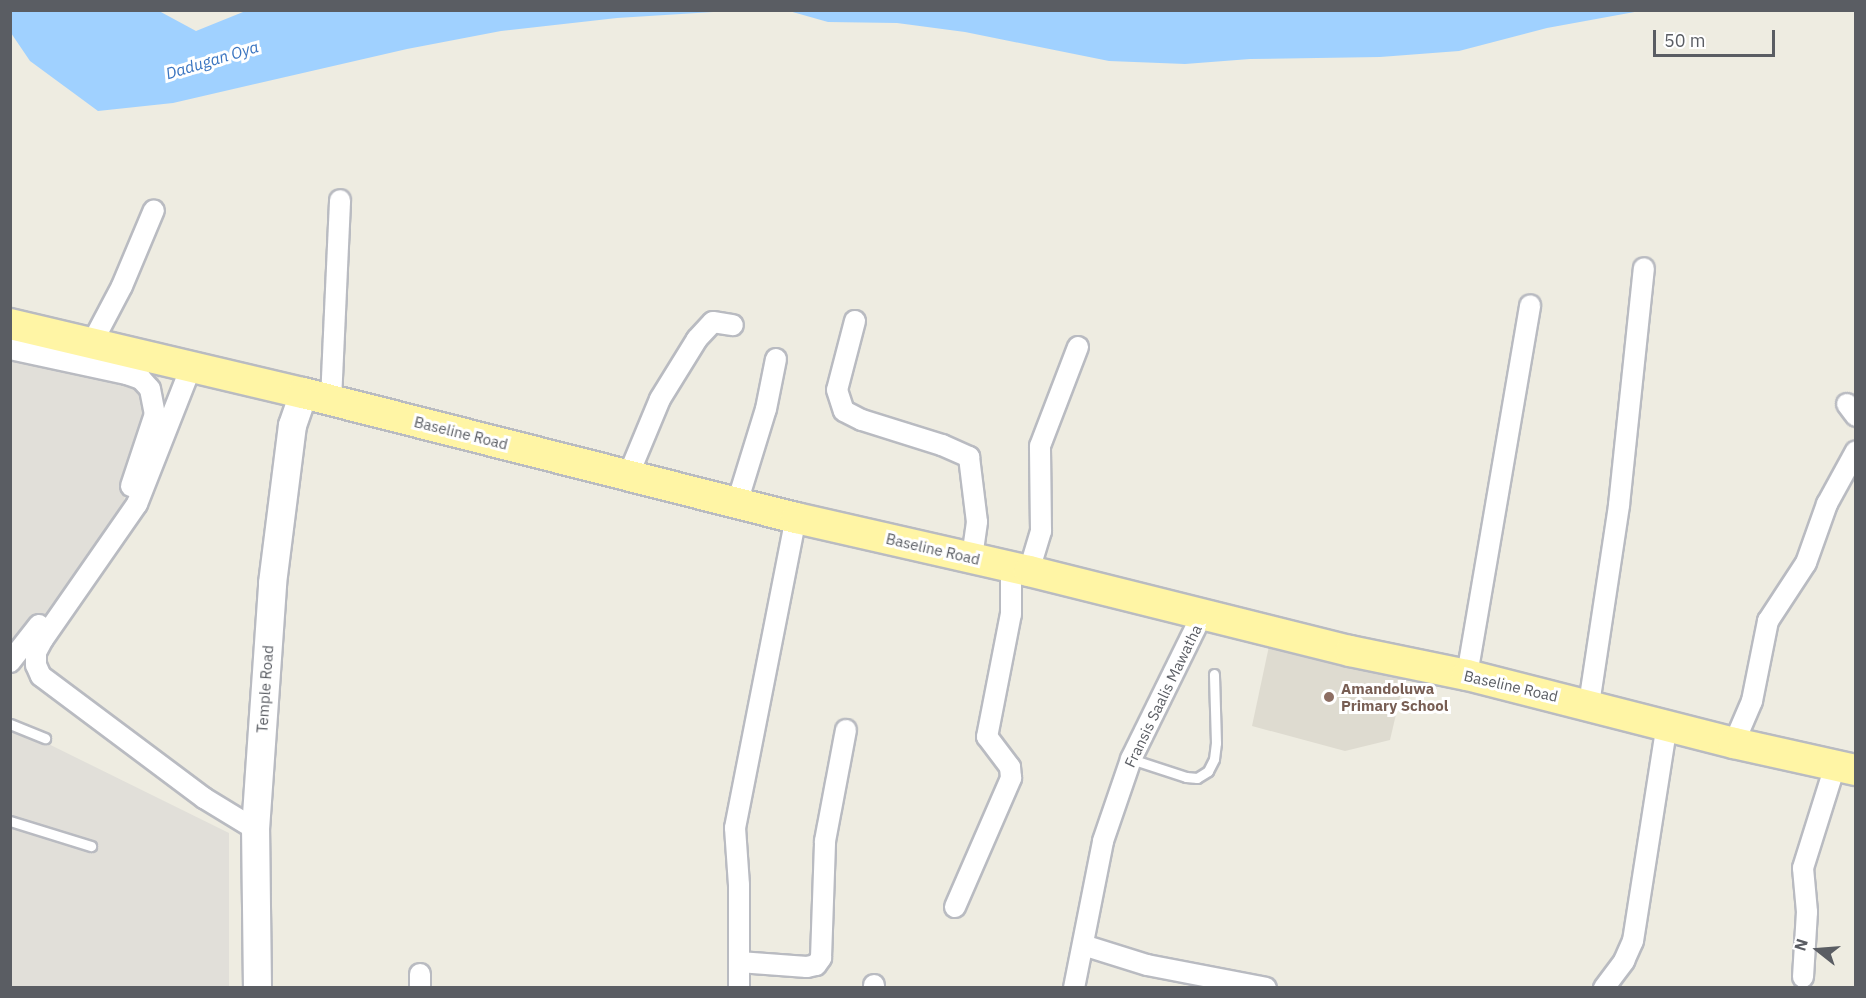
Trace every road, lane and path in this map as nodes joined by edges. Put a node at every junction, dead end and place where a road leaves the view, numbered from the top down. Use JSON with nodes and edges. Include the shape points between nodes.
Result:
{"nodes":[{"id":1,"x":340,"y":200,"type":"dead end"},
{"id":2,"x":154,"y":210,"type":"dead end"},
{"id":3,"x":1644,"y":268,"type":"dead end"},
{"id":4,"x":1530,"y":305,"type":"dead end"},
{"id":5,"x":855,"y":321,"type":"dead end"},
{"id":6,"x":10,"y":324,"type":"edge"},
{"id":7,"x":733,"y":325,"type":"dead end"},
{"id":8,"x":92,"y":343,"type":"junction"},
{"id":9,"x":1078,"y":347,"type":"dead end"},
{"id":10,"x":10,"y":349,"type":"edge"},
{"id":11,"x":776,"y":359,"type":"dead end"},
{"id":12,"x":191,"y":367,"type":"junction"},
{"id":13,"x":317,"y":397,"type":"junction"},
{"id":14,"x":1856,"y":451,"type":"edge"},
{"id":15,"x":628,"y":476,"type":"junction"},
{"id":16,"x":737,"y":503,"type":"junction"},
{"id":17,"x":796,"y":518,"type":"junction"},
{"id":18,"x":972,"y":557,"type":"junction"},
{"id":19,"x":1020,"y":569,"type":"junction"},
{"id":20,"x":1202,"y":615,"type":"junction"},
{"id":21,"x":10,"y":662,"type":"edge"},
{"id":22,"x":1214,"y":674,"type":"dead end"},
{"id":23,"x":1467,"y":675,"type":"junction"},
{"id":24,"x":1589,"y":704,"type":"junction"},
{"id":25,"x":10,"y":724,"type":"edge"},
{"id":26,"x":1666,"y":725,"type":"junction"},
{"id":27,"x":846,"y":730,"type":"dead end"},
{"id":28,"x":45,"y":738,"type":"dead end"},
{"id":29,"x":1734,"y":743,"type":"junction"},
{"id":30,"x":1131,"y":759,"type":"junction"},
{"id":31,"x":1845,"y":768,"type":"edge"},
{"id":32,"x":10,"y":821,"type":"edge"},
{"id":33,"x":255,"y":829,"type":"junction"},
{"id":34,"x":91,"y":846,"type":"dead end"},
{"id":35,"x":955,"y":907,"type":"dead end"},
{"id":36,"x":1083,"y":945,"type":"junction"},
{"id":37,"x":739,"y":962,"type":"junction"},
{"id":38,"x":1803,"y":977,"type":"dead end"},
{"id":39,"x":257,"y":987,"type":"edge"},
{"id":40,"x":739,"y":987,"type":"edge"},
{"id":41,"x":1074,"y":987,"type":"edge"},
{"id":42,"x":1266,"y":987,"type":"edge"},
{"id":43,"x":1604,"y":987,"type":"edge"}],
"edges":[{"from":1,"to":13,"type":"street"},
{"from":2,"to":8,"type":"street","via":[[122,286]]},
{"from":3,"to":24,"type":"street","via":[[1619,505]]},
{"from":4,"to":23,"type":"street"},
{"from":5,"to":18,"type":"street","via":[[837,390],[844,411],[969,457],[977,522]]},
{"from":6,"to":8,"type":"main road","name":"Baseline Road"},
{"from":7,"to":15,"type":"street","via":[[713,322],[697,339],[660,399]]},
{"from":8,"to":12,"type":"main road","name":"Baseline Road"},
{"from":9,"to":19,"type":"street","via":[[1040,446],[1041,531]]},
{"from":10,"to":21,"type":"street","via":[[141,379],[150,389],[155,414],[129,495]]},
{"from":11,"to":16,"type":"street","via":[[766,409]]},
{"from":12,"to":13,"type":"main road","name":"Baseline Road"},
{"from":12,"to":33,"type":"street","via":[[137,504],[43,639],[36,652],[36,665],[42,676],[204,798]]},
{"from":13,"to":15,"type":"main road","name":"Baseline Road"},
{"from":13,"to":33,"type":"street","name":"Temple Road","via":[[292,425],[273,583]]},
{"from":14,"to":29,"type":"street","via":[[1827,504],[1806,563],[1768,621],[1752,701]]},
{"from":15,"to":16,"type":"main road","name":"Baseline Road"},
{"from":16,"to":17,"type":"main road","name":"Baseline Road"},
{"from":17,"to":18,"type":"main road","name":"Baseline Road"},
{"from":17,"to":37,"type":"street","via":[[735,828]]},
{"from":18,"to":19,"type":"main road","name":"Baseline Road"},
{"from":19,"to":20,"type":"main road","name":"Baseline Road"},
{"from":19,"to":35,"type":"street","via":[[987,737],[1010,767],[1011,778]]},
{"from":20,"to":23,"type":"main road","name":"Baseline Road"},
{"from":20,"to":30,"type":"street","name":"Fransis Saalis Mawatha"},
{"from":22,"to":30,"type":"lane","via":[[1216,742],[1208,771],[1197,778],[1186,777]]},
{"from":23,"to":24,"type":"main road","name":"Baseline Road"},
{"from":24,"to":26,"type":"main road","name":"Baseline Road"},
{"from":25,"to":28,"type":"lane"},
{"from":26,"to":29,"type":"main road","name":"Baseline Road"},
{"from":26,"to":43,"type":"street","via":[[1633,941],[1624,961]]},
{"from":27,"to":37,"type":"street","via":[[825,841],[821,958],[816,965],[807,967]]},
{"from":29,"to":31,"type":"main road","name":"Baseline Road"},
{"from":30,"to":36,"type":"street","name":"Fransis Saalis Mawatha","via":[[1103,841]]},
{"from":31,"to":38,"type":"street","via":[[1803,868],[1807,912]]},
{"from":32,"to":34,"type":"lane"},
{"from":33,"to":39,"type":"street","name":"Temple Road"},
{"from":36,"to":41,"type":"street","name":"Fransis Saalis Mawatha"},
{"from":36,"to":42,"type":"street","via":[[1147,965]]},
{"from":37,"to":40,"type":"street"}]}
